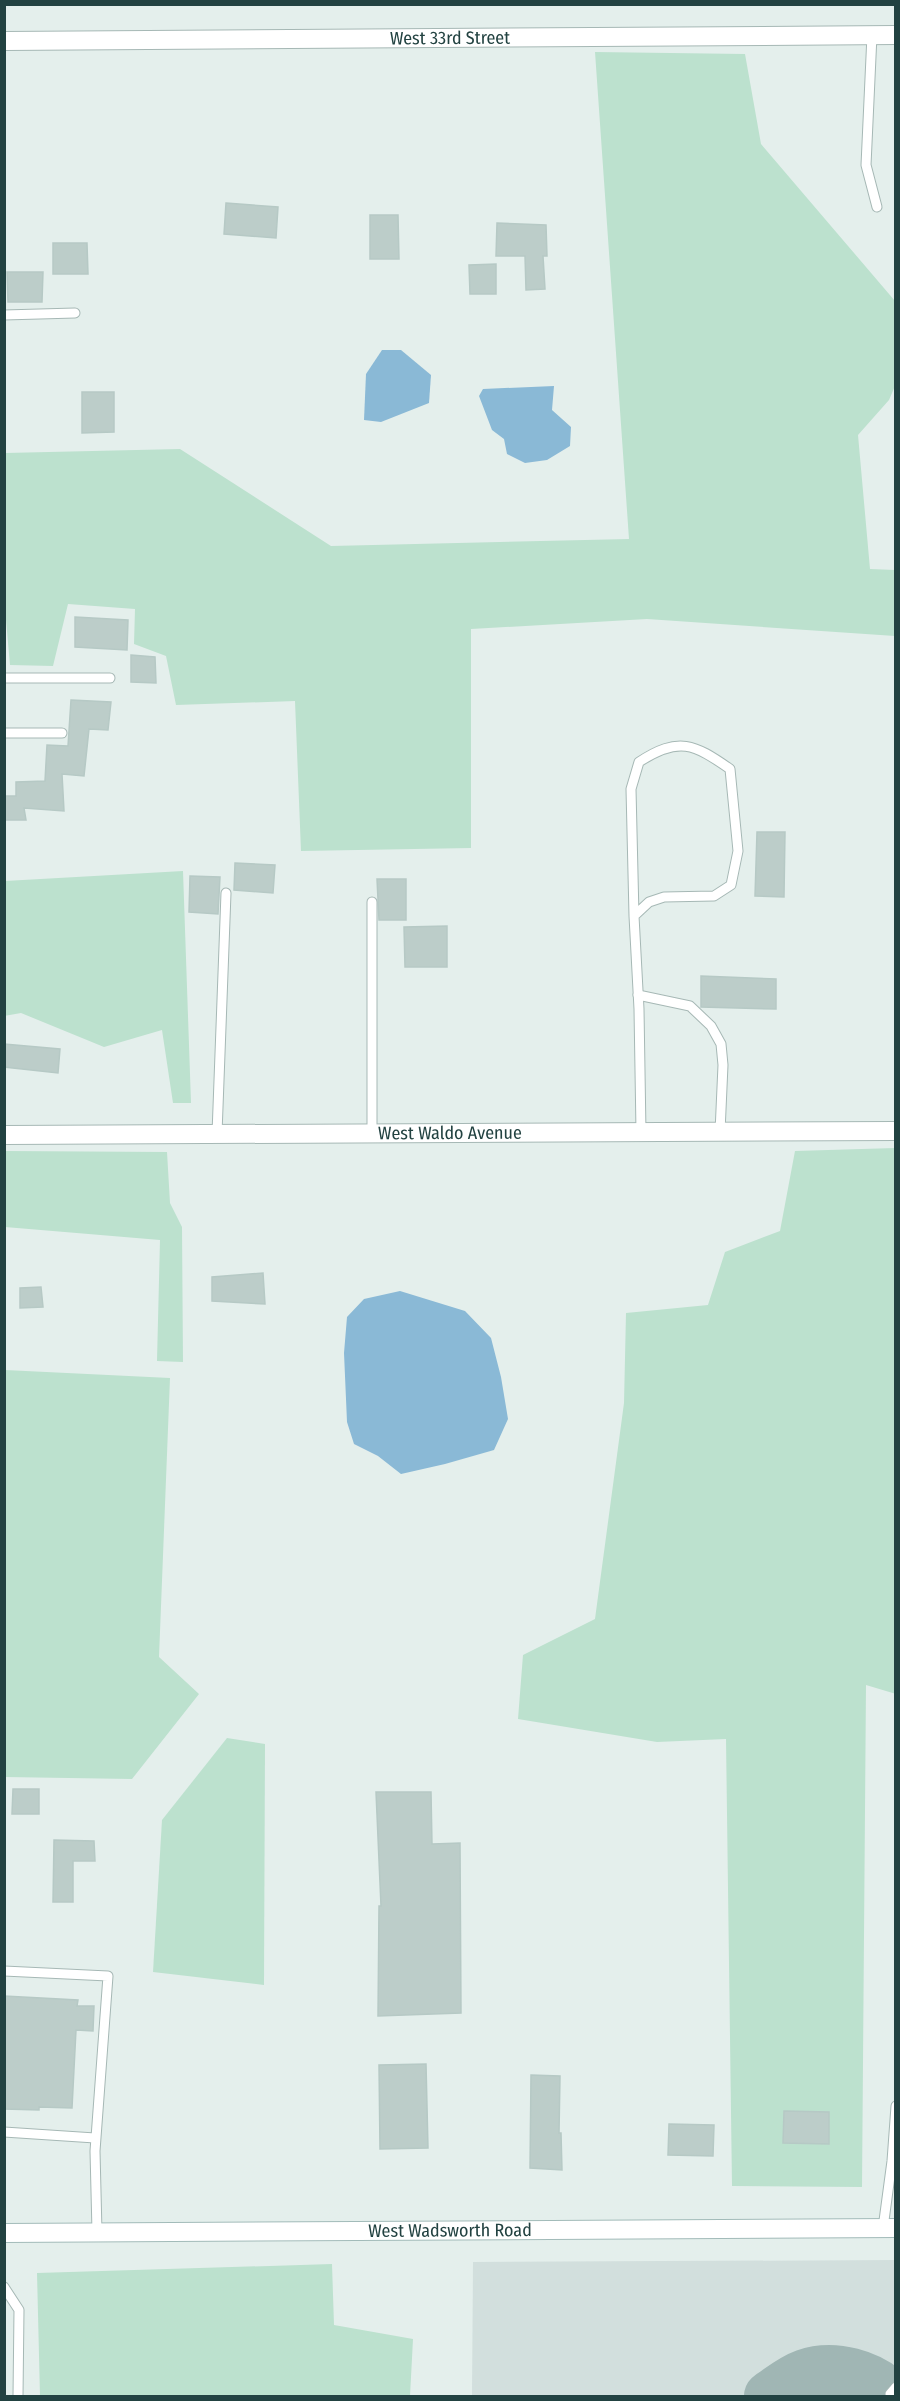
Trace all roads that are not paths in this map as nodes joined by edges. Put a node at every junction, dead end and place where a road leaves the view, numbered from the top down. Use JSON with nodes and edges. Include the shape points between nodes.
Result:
{"nodes":[{"id":1,"x":872,"y":35,"type":"junction"},
{"id":2,"x":896,"y":35,"type":"edge"},
{"id":3,"x":4,"y":41,"type":"edge"},
{"id":4,"x":877,"y":207,"type":"dead end"},
{"id":5,"x":75,"y":313,"type":"dead end"},
{"id":6,"x":4,"y":315,"type":"edge"},
{"id":7,"x":4,"y":678,"type":"edge"},
{"id":8,"x":110,"y":678,"type":"dead end"},
{"id":9,"x":4,"y":733,"type":"edge"},
{"id":10,"x":62,"y":733,"type":"dead end"},
{"id":11,"x":226,"y":893,"type":"dead end"},
{"id":12,"x":372,"y":902,"type":"dead end"},
{"id":13,"x":634,"y":916,"type":"junction"},
{"id":14,"x":638,"y":995,"type":"junction"},
{"id":15,"x":896,"y":1131,"type":"edge"},
{"id":16,"x":641,"y":1132,"type":"junction"},
{"id":17,"x":720,"y":1132,"type":"junction"},
{"id":18,"x":372,"y":1133,"type":"junction"},
{"id":19,"x":217,"y":1134,"type":"junction"},
{"id":20,"x":4,"y":1135,"type":"edge"},
{"id":21,"x":4,"y":1971,"type":"edge"},
{"id":22,"x":896,"y":2106,"type":"edge"},
{"id":23,"x":4,"y":2133,"type":"edge"},
{"id":24,"x":95,"y":2138,"type":"junction"},
{"id":25,"x":890,"y":2228,"type":"edge"},
{"id":26,"x":97,"y":2232,"type":"junction"},
{"id":27,"x":4,"y":2233,"type":"edge"},
{"id":28,"x":4,"y":2286,"type":"edge"},
{"id":29,"x":18,"y":2397,"type":"edge"}],
"edges":[{"from":1,"to":2,"type":"street","name":"West 33rd Street"},
{"from":1,"to":3,"type":"street","name":"West 33rd Street"},
{"from":1,"to":4,"type":"lane","via":[[866,165]]},
{"from":5,"to":6,"type":"lane"},
{"from":7,"to":8,"type":"lane"},
{"from":9,"to":10,"type":"lane"},
{"from":11,"to":19,"type":"lane"},
{"from":12,"to":18,"type":"lane"},
{"from":13,"to":13,"type":"lane","via":[[649,902],[664,897],[714,896],[731,885],[738,851],[730,770],[700,749],[679,746],[657,750],[639,762],[632,789]]},
{"from":13,"to":14,"type":"lane"},
{"from":14,"to":16,"type":"lane"},
{"from":14,"to":17,"type":"lane","via":[[690,1006],[711,1026],[721,1044],[723,1065]]},
{"from":15,"to":17,"type":"street","name":"West Waldo Avenue"},
{"from":16,"to":17,"type":"street","name":"West Waldo Avenue"},
{"from":16,"to":18,"type":"street","name":"West Waldo Avenue"},
{"from":18,"to":19,"type":"street","name":"West Waldo Avenue"},
{"from":19,"to":20,"type":"street","name":"West Waldo Avenue"},
{"from":21,"to":24,"type":"lane","via":[[108,1976]]},
{"from":22,"to":25,"type":"lane"},
{"from":23,"to":24,"type":"lane"},
{"from":24,"to":26,"type":"lane"},
{"from":25,"to":26,"type":"street","name":"West Wadsworth Road"},
{"from":26,"to":27,"type":"street","name":"West Wadsworth Road"},
{"from":28,"to":29,"type":"lane","via":[[19,2310]]}]}
